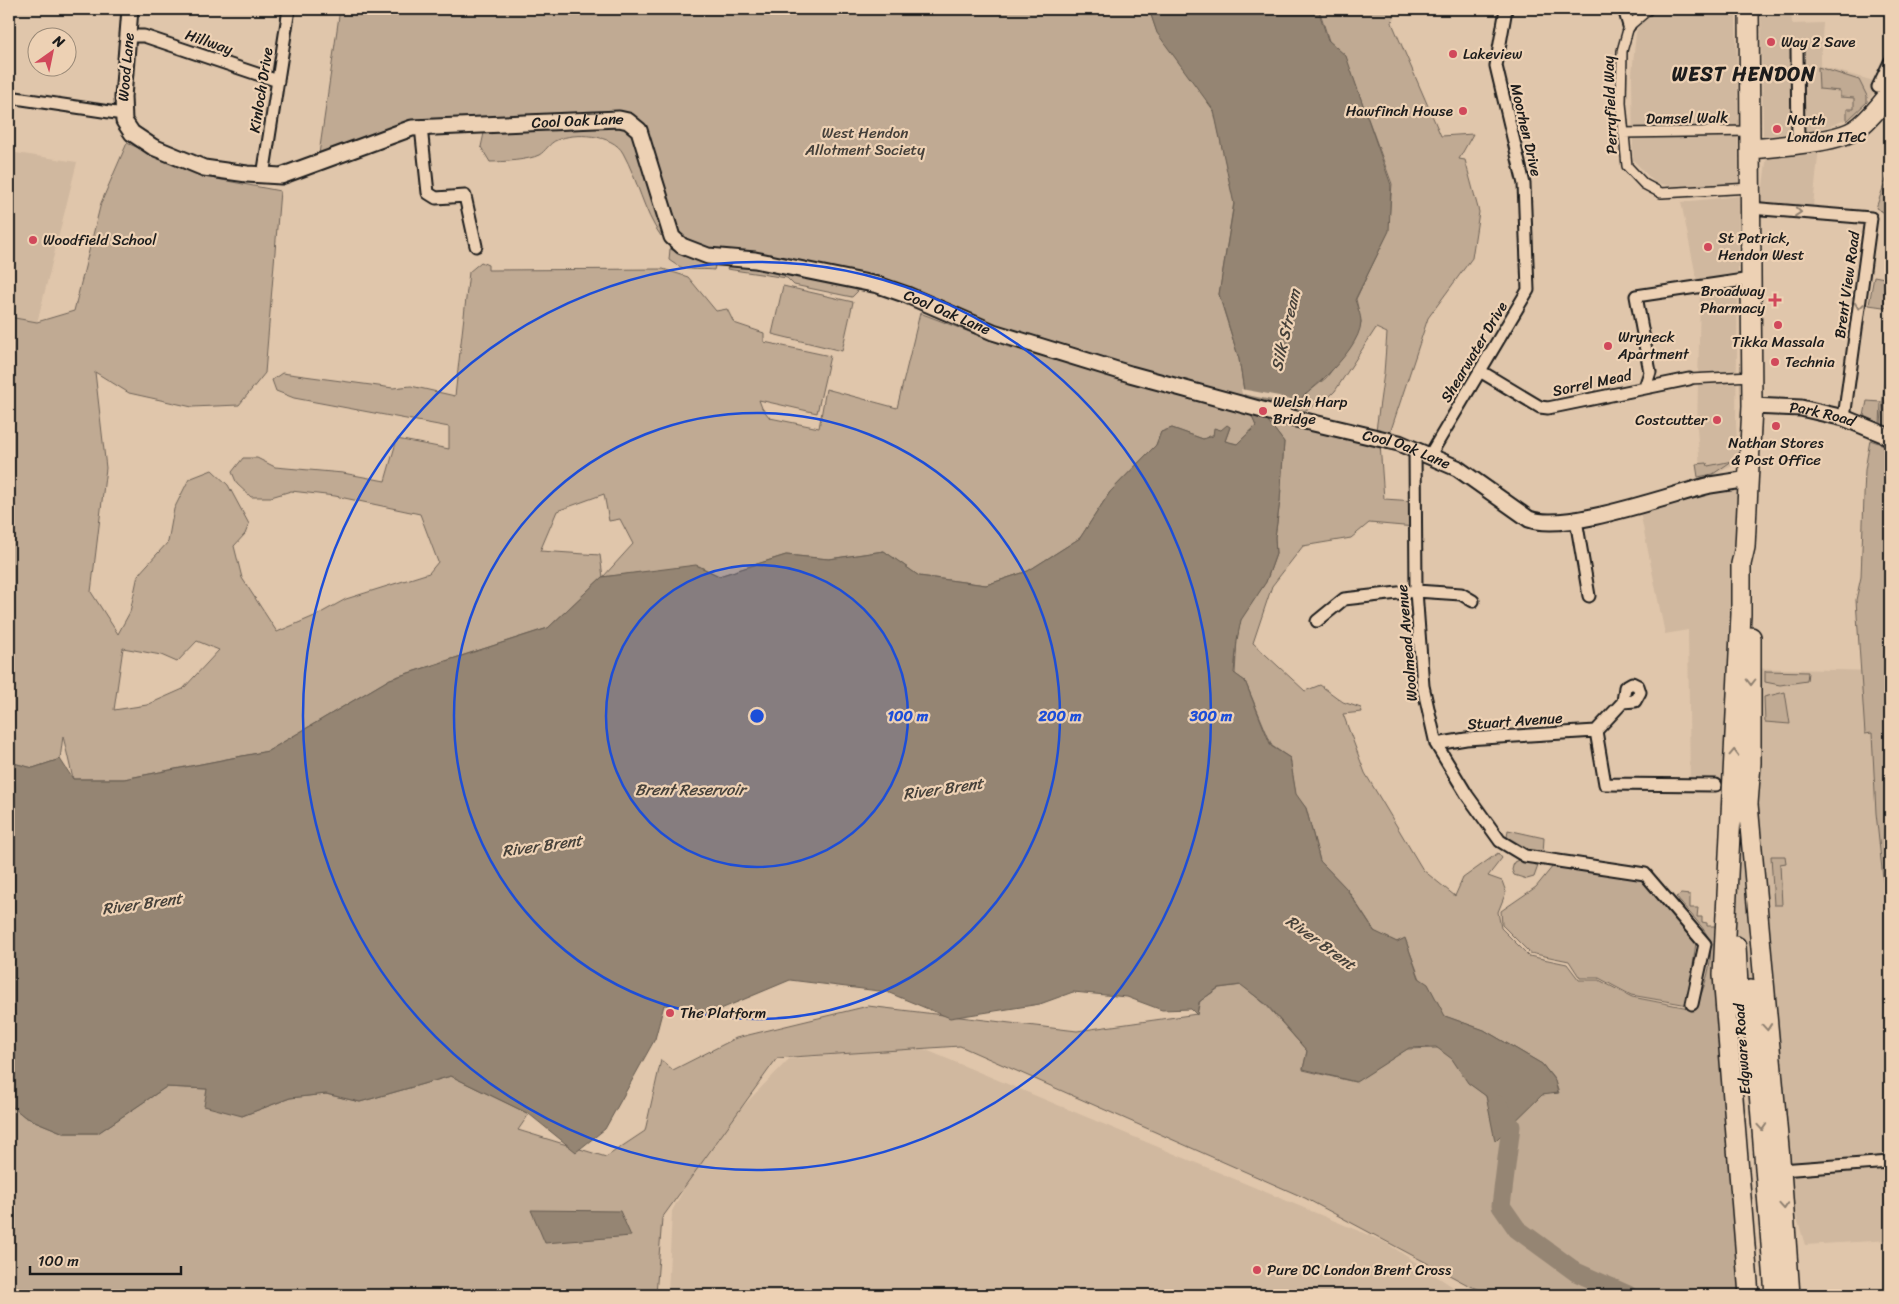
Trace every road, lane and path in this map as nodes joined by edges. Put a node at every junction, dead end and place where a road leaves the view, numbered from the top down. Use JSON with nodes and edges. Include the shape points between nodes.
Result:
{"nodes":[{"id":1,"x":130,"y":9,"type":"edge"},
{"id":2,"x":289,"y":9,"type":"edge"},
{"id":3,"x":1506,"y":9,"type":"edge"},
{"id":4,"x":1624,"y":9,"type":"edge"},
{"id":5,"x":1649,"y":9,"type":"edge"},
{"id":6,"x":1749,"y":9,"type":"edge"},
{"id":7,"x":1629,"y":26,"type":"junction"},
{"id":8,"x":130,"y":36,"type":"junction"},
{"id":9,"x":1797,"y":50,"type":"dead end"},
{"id":10,"x":1890,"y":62,"type":"edge"},
{"id":11,"x":278,"y":81,"type":"junction"},
{"id":12,"x":1884,"y":90,"type":"edge"},
{"id":13,"x":9,"y":97,"type":"edge"},
{"id":14,"x":123,"y":114,"type":"junction"},
{"id":15,"x":421,"y":127,"type":"junction"},
{"id":16,"x":1623,"y":133,"type":"junction"},
{"id":17,"x":1751,"y":140,"type":"junction"},
{"id":18,"x":1798,"y":144,"type":"junction"},
{"id":19,"x":204,"y":168,"type":"joint"},
{"id":20,"x":263,"y":176,"type":"junction"},
{"id":21,"x":1751,"y":188,"type":"junction"},
{"id":22,"x":1750,"y":208,"type":"junction"},
{"id":23,"x":476,"y":246,"type":"dead end"},
{"id":24,"x":1527,"y":260,"type":"joint"},
{"id":25,"x":1751,"y":279,"type":"junction"},
{"id":26,"x":1480,"y":371,"type":"junction"},
{"id":27,"x":1752,"y":376,"type":"junction"},
{"id":28,"x":1688,"y":379,"type":"joint"},
{"id":29,"x":1645,"y":387,"type":"junction"},
{"id":30,"x":1752,"y":406,"type":"junction"},
{"id":31,"x":1844,"y":418,"type":"junction"},
{"id":32,"x":1887,"y":436,"type":"edge"},
{"id":33,"x":1414,"y":449,"type":"junction"},
{"id":34,"x":1430,"y":455,"type":"junction"},
{"id":35,"x":1749,"y":480,"type":"junction"},
{"id":36,"x":1576,"y":520,"type":"junction"},
{"id":37,"x":1416,"y":591,"type":"junction"},
{"id":38,"x":1590,"y":596,"type":"dead end"},
{"id":39,"x":1473,"y":601,"type":"dead end"},
{"id":40,"x":1317,"y":621,"type":"dead end"},
{"id":41,"x":1623,"y":702,"type":"dead end"},
{"id":42,"x":1596,"y":731,"type":"junction"},
{"id":43,"x":1436,"y":744,"type":"junction"},
{"id":44,"x":1716,"y":785,"type":"dead end"},
{"id":45,"x":1740,"y":803,"type":"junction"},
{"id":46,"x":1692,"y":1004,"type":"dead end"},
{"id":47,"x":1890,"y":1162,"type":"edge"},
{"id":48,"x":1781,"y":1170,"type":"junction"},
{"id":49,"x":1749,"y":1295,"type":"edge"},
{"id":50,"x":1761,"y":1295,"type":"edge"},
{"id":51,"x":1775,"y":1295,"type":"edge"},
{"id":52,"x":1790,"y":1295,"type":"edge"}],
"edges":[{"from":1,"to":8,"type":"street","name":"Wood Lane"},
{"from":2,"to":11,"type":"street","name":"Kinloch Drive"},
{"from":3,"to":24,"type":"street","name":"Moorhen Drive","via":[[1496,66],[1524,184]]},
{"from":4,"to":7,"type":"street"},
{"from":5,"to":7,"type":"street"},
{"from":6,"to":17,"type":"main road"},
{"from":7,"to":16,"type":"street","name":"Perryfield Way","via":[[1622,51]]},
{"from":8,"to":11,"type":"street","name":"Hillway","via":[[144,36]]},
{"from":8,"to":14,"type":"street","name":"Wood Lane"},
{"from":9,"to":18,"type":"street"},
{"from":10,"to":12,"type":"street"},
{"from":11,"to":20,"type":"street","name":"Kinloch Drive"},
{"from":12,"to":18,"type":"main road","via":[[1869,118],[1854,131]]},
{"from":13,"to":14,"type":"street"},
{"from":14,"to":19,"type":"street","name":"Wood Lane","via":[[127,127],[140,138]]},
{"from":15,"to":20,"type":"street","name":"Cool Oak Lane","via":[[403,130],[281,176]]},
{"from":15,"to":23,"type":"street","via":[[428,193],[436,198],[465,196]]},
{"from":15,"to":33,"type":"street","name":"Cool Oak Lane","via":[[628,121],[639,130],[643,139],[672,236],[682,246],[708,256],[755,260],[878,285],[994,332],[1130,374]]},
{"from":16,"to":17,"type":"street","name":"Damsel Walk"},
{"from":16,"to":21,"type":"street","name":"Perryfield Way","via":[[1627,166],[1644,184],[1660,193]]},
{"from":17,"to":18,"type":"main road"},
{"from":17,"to":21,"type":"main road"},
{"from":19,"to":20,"type":"street","name":"Cool Oak Lane"},
{"from":21,"to":22,"type":"main road"},
{"from":22,"to":25,"type":"main road"},
{"from":22,"to":31,"type":"street","name":"Brent View Road","one_way":true,"via":[[1871,218]]},
{"from":24,"to":26,"type":"street","name":"Shearwater Drive","via":[[1528,290]]},
{"from":25,"to":27,"type":"main road"},
{"from":25,"to":29,"type":"street","via":[[1636,296],[1650,372]]},
{"from":26,"to":29,"type":"street","name":"Sorrel Mead","via":[[1540,407],[1548,408]]},
{"from":26,"to":34,"type":"street","name":"Shearwater Drive"},
{"from":27,"to":28,"type":"street"},
{"from":27,"to":30,"type":"main road"},
{"from":28,"to":29,"type":"street","name":"Sorrel Mead"},
{"from":30,"to":31,"type":"street","name":"Park Road","via":[[1801,408]]},
{"from":30,"to":35,"type":"main road"},
{"from":31,"to":32,"type":"street","name":"Park Road"},
{"from":33,"to":34,"type":"street","name":"Cool Oak Lane"},
{"from":33,"to":37,"type":"street","name":"Woolmead Avenue"},
{"from":34,"to":36,"type":"street","name":"Cool Oak Lane","via":[[1457,468],[1530,519],[1549,524]]},
{"from":35,"to":36,"type":"street","name":"Cool Oak Lane","via":[[1711,485]]},
{"from":35,"to":45,"type":"main road","via":[[1746,547],[1751,576],[1751,763]]},
{"from":36,"to":38,"type":"street"},
{"from":37,"to":39,"type":"street","via":[[1461,594]]},
{"from":37,"to":40,"type":"street","via":[[1344,599]]},
{"from":37,"to":43,"type":"street","name":"Woolmead Avenue","via":[[1423,686]]},
{"from":41,"to":42,"type":"street"},
{"from":42,"to":43,"type":"street","name":"Stuart Avenue","via":[[1466,739]]},
{"from":42,"to":44,"type":"street","via":[[1605,784]]},
{"from":43,"to":46,"type":"street","name":"Woolmead Avenue","via":[[1500,841],[1525,856],[1645,874],[1705,944]]},
{"from":45,"to":48,"type":"main road","one_way":true},
{"from":45,"to":49,"type":"main road","via":[[1723,975]]},
{"from":45,"to":50,"type":"main road","name":"Edgware Road","via":[[1737,981]]},
{"from":45,"to":51,"type":"main road","name":"Edgware Road","one_way":true},
{"from":47,"to":48,"type":"street"},
{"from":48,"to":52,"type":"main road","one_way":true}]}
